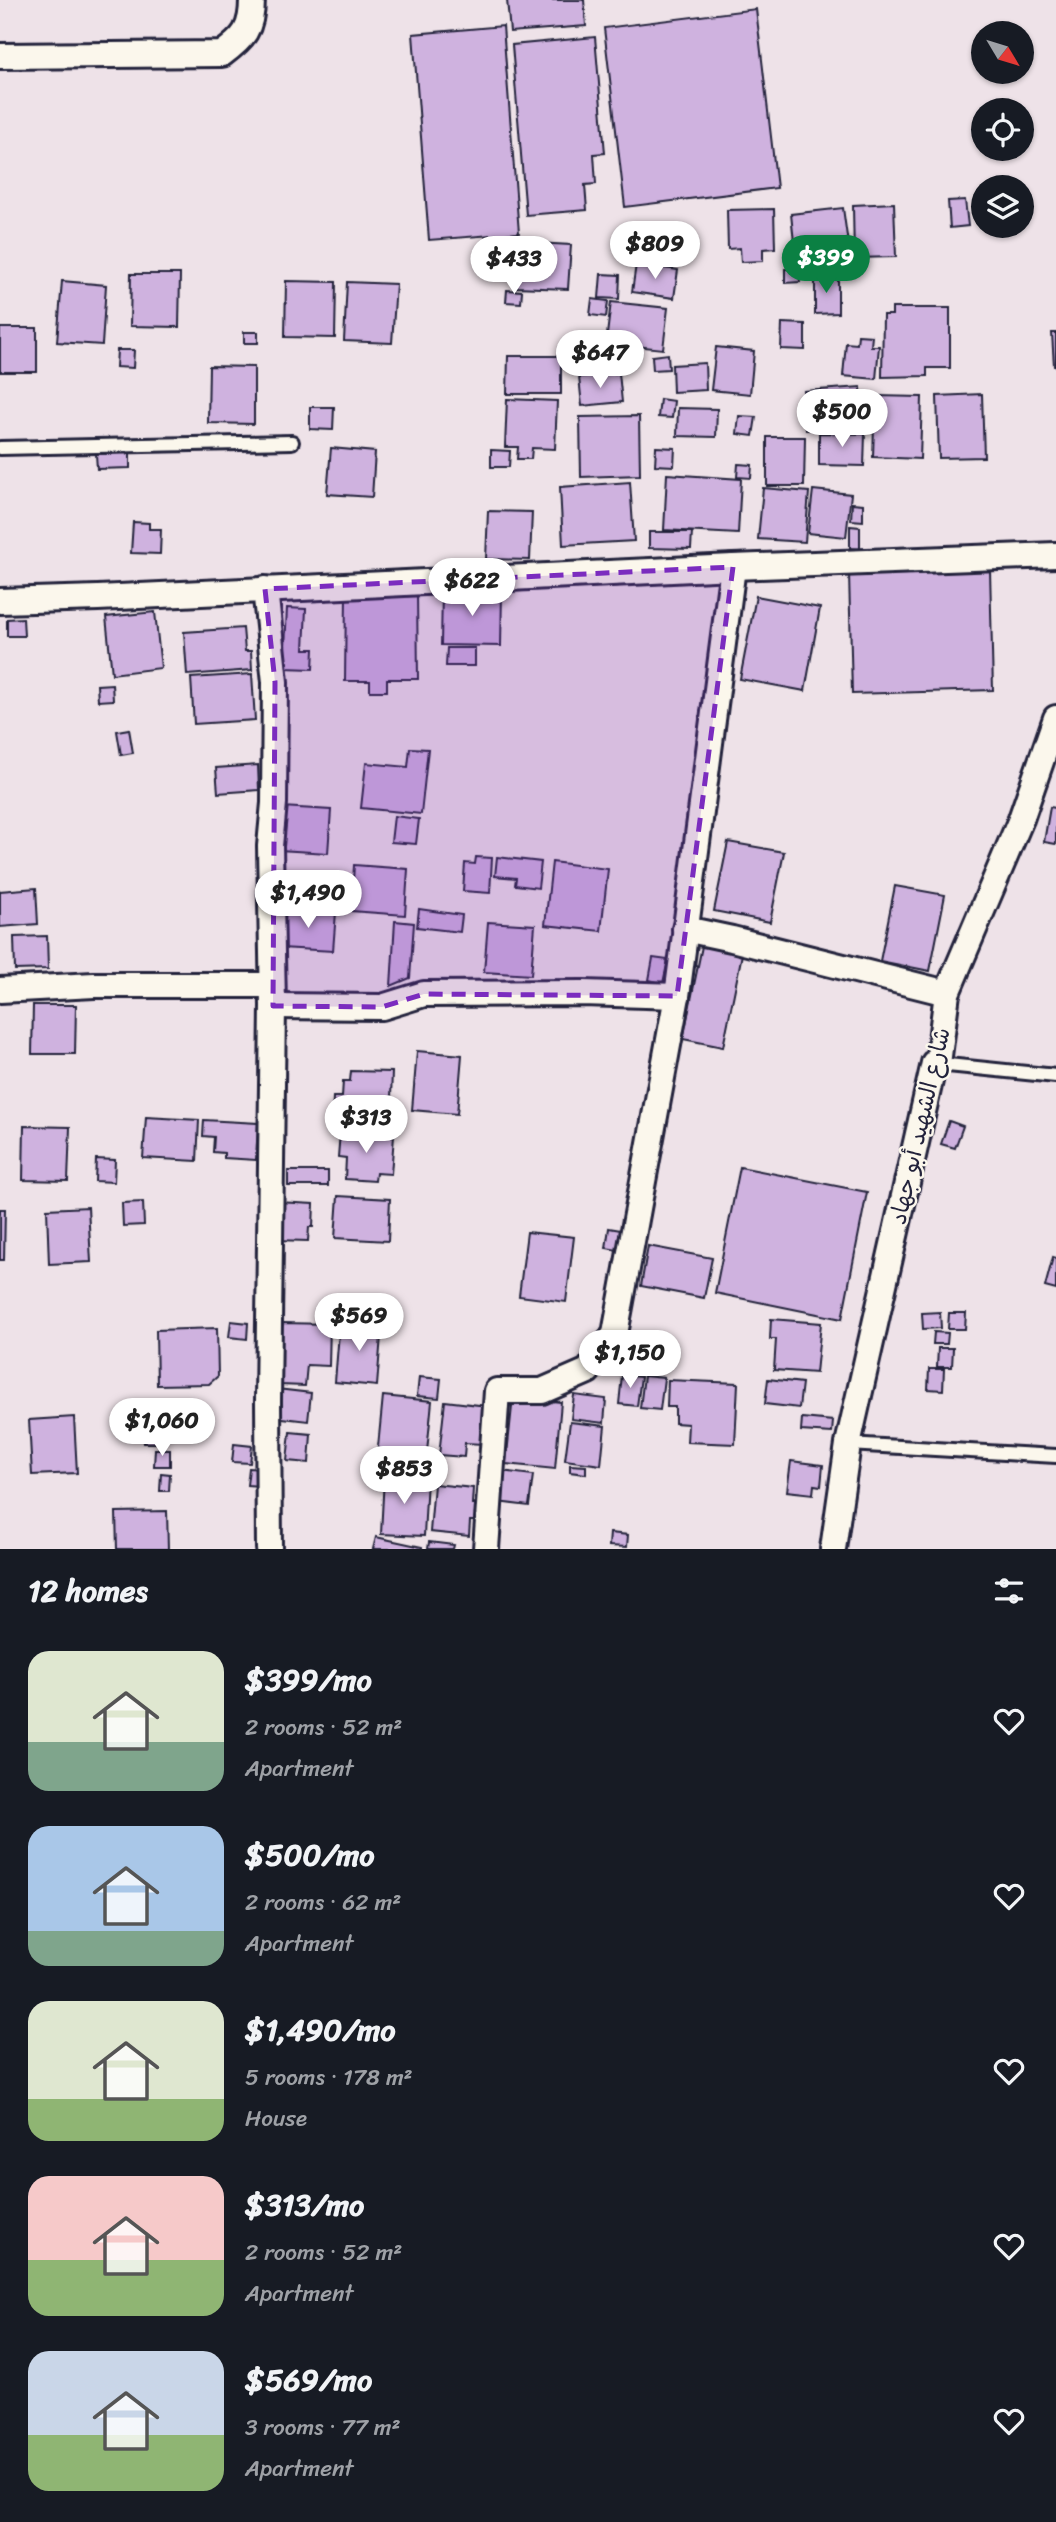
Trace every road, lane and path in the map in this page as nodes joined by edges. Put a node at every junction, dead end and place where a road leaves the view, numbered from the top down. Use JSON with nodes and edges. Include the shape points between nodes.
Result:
{"nodes":[{"id":1,"x":252,"y":0,"type":"edge"},
{"id":2,"x":0,"y":56,"type":"edge"},
{"id":3,"x":292,"y":442,"type":"dead end"},
{"id":4,"x":0,"y":448,"type":"edge"},
{"id":5,"x":1056,"y":555,"type":"edge"},
{"id":6,"x":733,"y":567,"type":"junction"},
{"id":7,"x":265,"y":589,"type":"junction"},
{"id":8,"x":0,"y":601,"type":"edge"},
{"id":9,"x":1056,"y":718,"type":"edge"},
{"id":10,"x":685,"y":929,"type":"junction"},
{"id":11,"x":0,"y":990,"type":"edge"},
{"id":12,"x":947,"y":993,"type":"junction"},
{"id":13,"x":273,"y":995,"type":"junction"},
{"id":14,"x":677,"y":996,"type":"junction"},
{"id":15,"x":938,"y":1064,"type":"junction"},
{"id":16,"x":1056,"y":1076,"type":"edge"},
{"id":17,"x":848,"y":1444,"type":"junction"},
{"id":18,"x":1056,"y":1456,"type":"edge"},
{"id":19,"x":269,"y":1549,"type":"edge"},
{"id":20,"x":486,"y":1549,"type":"edge"},
{"id":21,"x":833,"y":1549,"type":"edge"}],
"edges":[{"from":1,"to":2,"type":"street","via":[[245,37],[222,54]]},
{"from":3,"to":4,"type":"lane"},
{"from":5,"to":6,"type":"street"},
{"from":6,"to":7,"type":"street"},
{"from":6,"to":10,"type":"street"},
{"from":7,"to":8,"type":"street"},
{"from":7,"to":13,"type":"street","via":[[275,682],[270,846]]},
{"from":9,"to":12,"type":"street","name":"شارع الشهيد أبو جهاد","via":[[1021,819]]},
{"from":10,"to":12,"type":"street"},
{"from":10,"to":14,"type":"street"},
{"from":11,"to":13,"type":"street","via":[[94,985]]},
{"from":12,"to":15,"type":"street","name":"شارع الشهيد أبو جهاد"},
{"from":13,"to":14,"type":"street","via":[[382,1007],[424,994]]},
{"from":13,"to":19,"type":"street"},
{"from":14,"to":20,"type":"street","via":[[615,1334],[588,1371],[542,1391],[497,1391]]},
{"from":15,"to":16,"type":"lane"},
{"from":15,"to":17,"type":"street","name":"شارع الشهيد أبو جهاد","via":[[934,1063]]},
{"from":17,"to":18,"type":"lane"},
{"from":17,"to":21,"type":"street","name":"شارع الشهيد أبو جهاد"}]}
